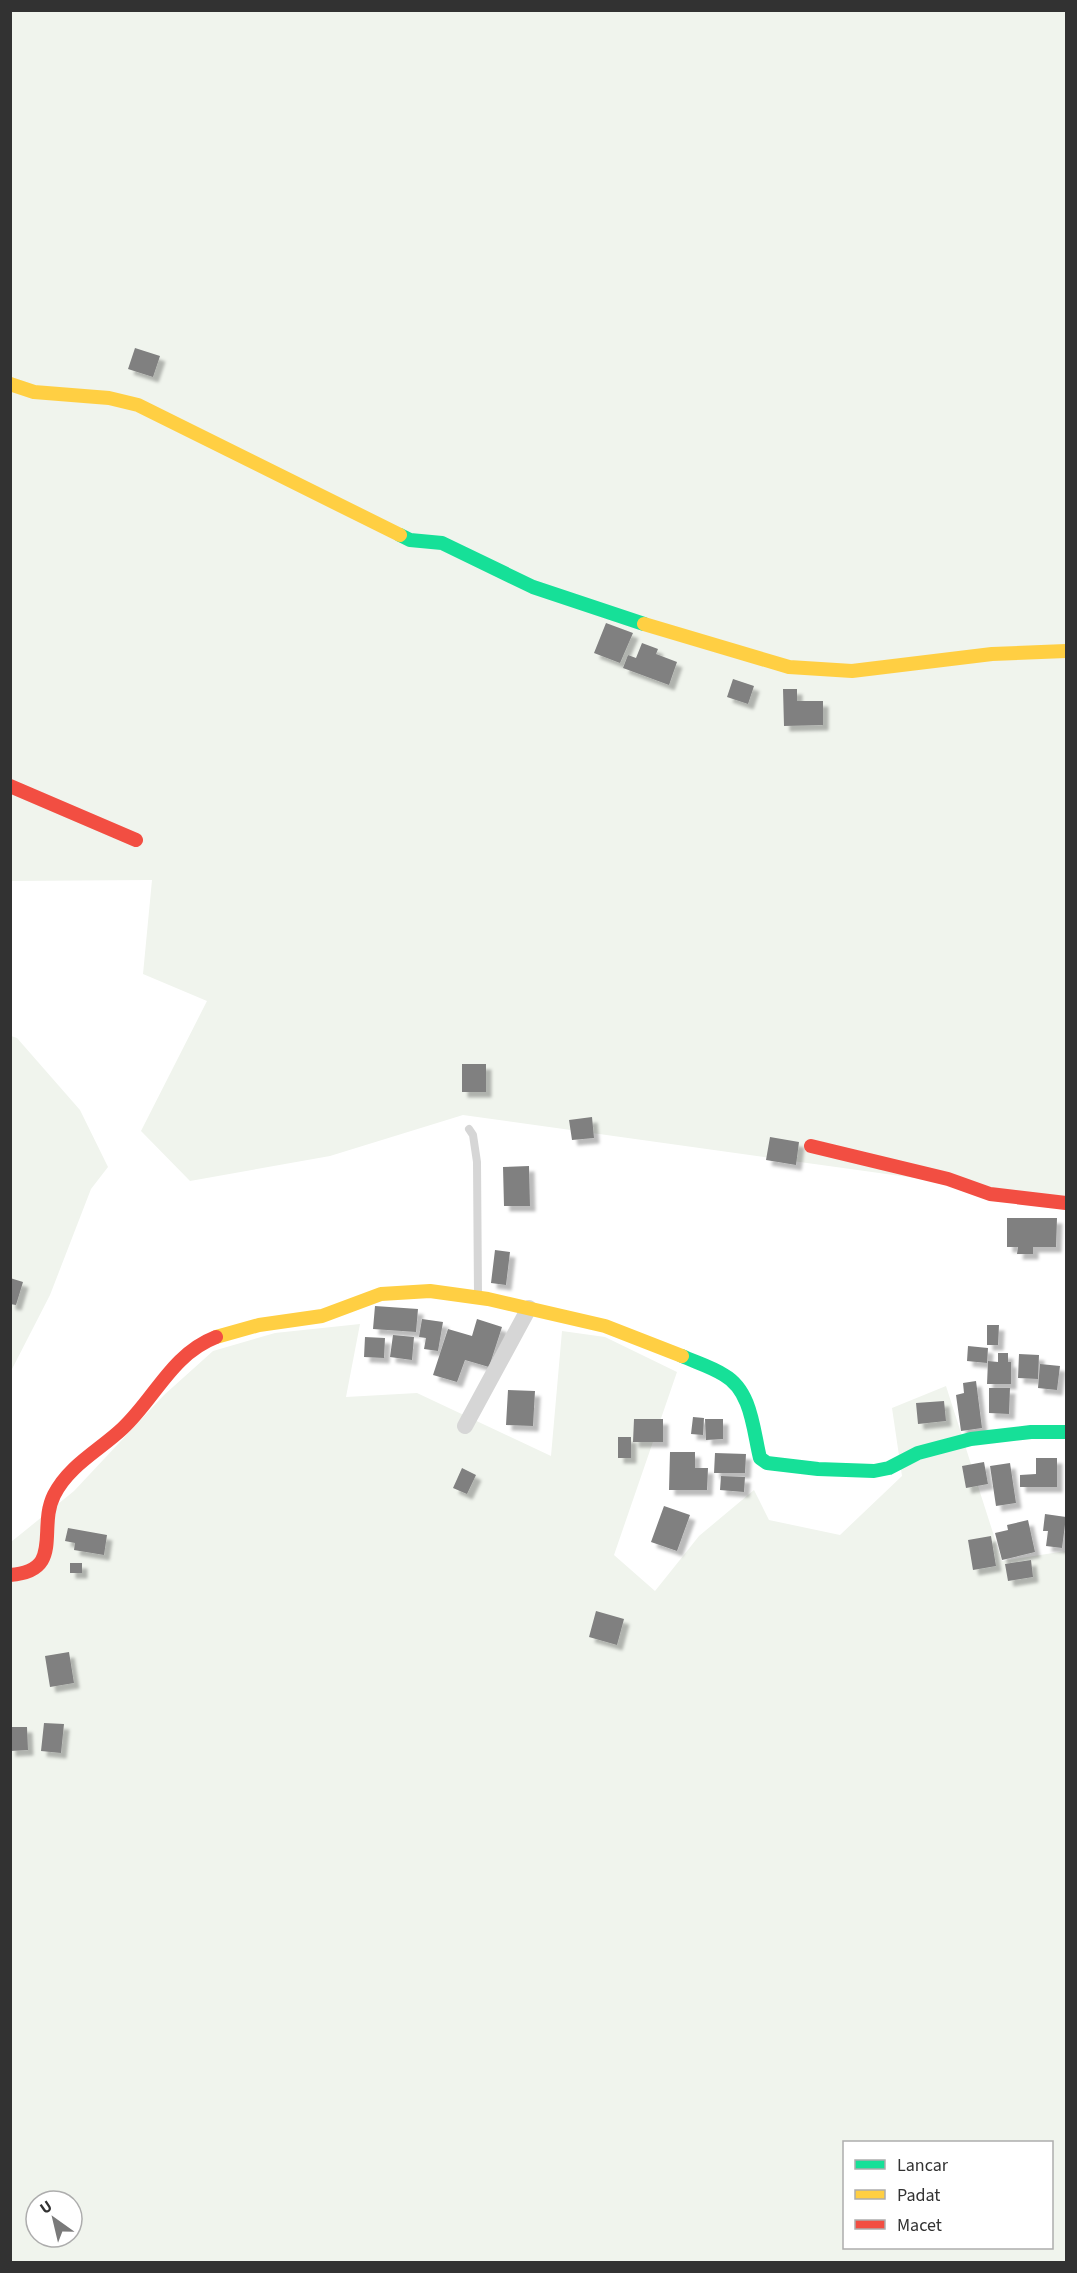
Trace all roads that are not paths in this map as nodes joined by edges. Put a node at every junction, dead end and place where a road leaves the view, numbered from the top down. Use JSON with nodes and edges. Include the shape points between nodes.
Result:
{"nodes":[{"id":1,"x":10,"y":384,"type":"edge"},
{"id":2,"x":1066,"y":651,"type":"edge"},
{"id":3,"x":10,"y":786,"type":"edge"},
{"id":4,"x":136,"y":840,"type":"dead end"},
{"id":5,"x":470,"y":1129,"type":"dead end"},
{"id":6,"x":811,"y":1146,"type":"dead end"},
{"id":7,"x":1066,"y":1203,"type":"edge"},
{"id":8,"x":478,"y":1296,"type":"junction"},
{"id":9,"x":529,"y":1308,"type":"junction"},
{"id":10,"x":465,"y":1426,"type":"dead end"},
{"id":11,"x":1066,"y":1432,"type":"edge"},
{"id":12,"x":10,"y":1575,"type":"edge"}],
"edges":[{"from":1,"to":2,"type":"street","via":[[34,392],[109,398],[138,405],[410,540],[442,543],[533,587],[767,662],[852,671],[992,654]]},
{"from":3,"to":4,"type":"street"},
{"from":5,"to":8,"type":"lane","via":[[477,1162]]},
{"from":6,"to":7,"type":"street","via":[[948,1179],[990,1194]]},
{"from":8,"to":9,"type":"street"},
{"from":8,"to":12,"type":"street","via":[[387,1292],[325,1315],[269,1323],[201,1344],[172,1366],[124,1427],[62,1481],[49,1512],[42,1564],[35,1573]]},
{"from":9,"to":10,"type":"street"},
{"from":9,"to":11,"type":"street","via":[[612,1328],[725,1375],[747,1402],[760,1458],[767,1463],[874,1471],[918,1453],[971,1439]]}]}
